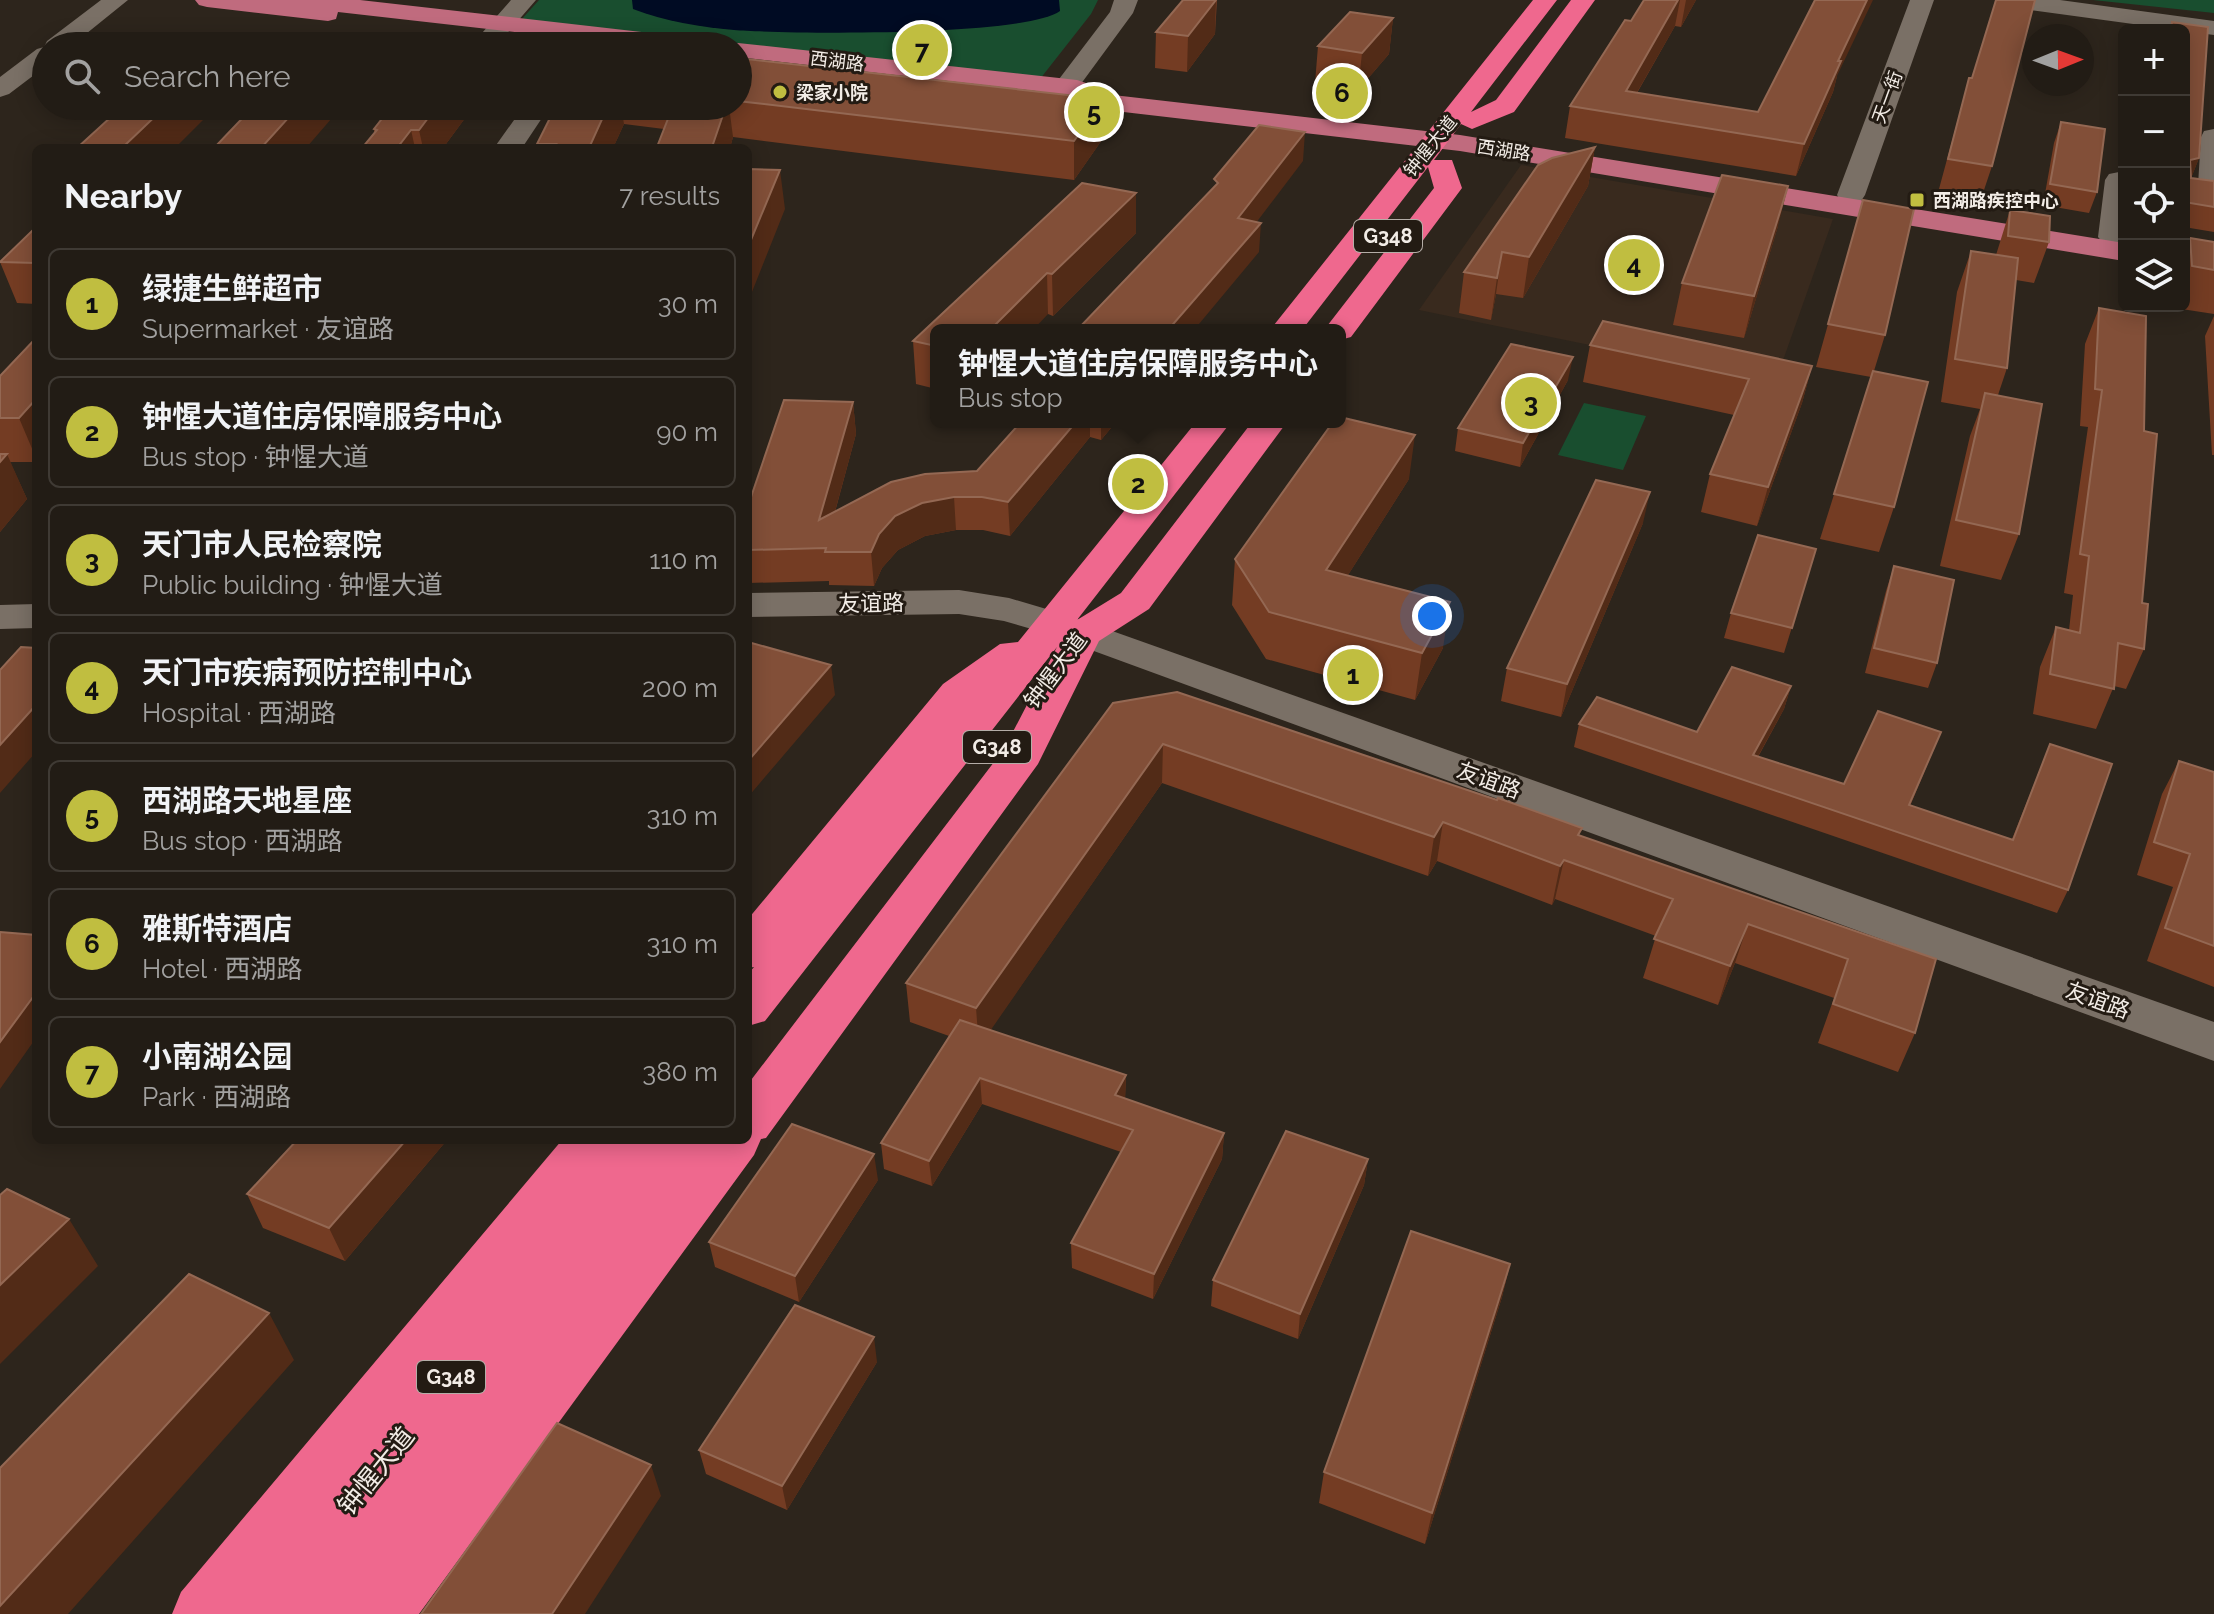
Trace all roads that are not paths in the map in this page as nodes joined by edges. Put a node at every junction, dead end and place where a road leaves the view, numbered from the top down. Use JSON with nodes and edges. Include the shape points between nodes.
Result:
{"nodes":[{"id":1,"x":116,"y":0,"type":"edge"},
{"id":2,"x":207,"y":0,"type":"edge"},
{"id":3,"x":298,"y":0,"type":"edge"},
{"id":4,"x":524,"y":0,"type":"edge"},
{"id":5,"x":1126,"y":0,"type":"edge"},
{"id":6,"x":1527,"y":0,"type":"edge"},
{"id":7,"x":1545,"y":0,"type":"edge"},
{"id":8,"x":1564,"y":0,"type":"edge"},
{"id":9,"x":1583,"y":0,"type":"edge"},
{"id":10,"x":1922,"y":0,"type":"edge"},
{"id":11,"x":2008,"y":0,"type":"edge"},
{"id":12,"x":499,"y":28,"type":"junction"},
{"id":13,"x":2214,"y":28,"type":"edge"},
{"id":14,"x":74,"y":32,"type":"edge"},
{"id":15,"x":527,"y":32,"type":"edge"},
{"id":16,"x":752,"y":52,"type":"edge"},
{"id":17,"x":752,"y":63,"type":"edge"},
{"id":18,"x":32,"y":65,"type":"edge"},
{"id":19,"x":1066,"y":87,"type":"junction"},
{"id":20,"x":0,"y":89,"type":"edge"},
{"id":21,"x":527,"y":120,"type":"edge"},
{"id":22,"x":2214,"y":137,"type":"edge"},
{"id":23,"x":1449,"y":138,"type":"junction"},
{"id":24,"x":511,"y":144,"type":"edge"},
{"id":25,"x":2190,"y":192,"type":"edge"},
{"id":26,"x":1851,"y":195,"type":"junction"},
{"id":27,"x":2118,"y":242,"type":"edge"},
{"id":28,"x":2118,"y":242,"type":"edge"},
{"id":29,"x":1261,"y":324,"type":"edge"},
{"id":30,"x":1291,"y":324,"type":"edge"},
{"id":31,"x":1320,"y":324,"type":"edge"},
{"id":32,"x":1345,"y":324,"type":"edge"},
{"id":33,"x":1176,"y":428,"type":"edge"},
{"id":34,"x":1210,"y":428,"type":"edge"},
{"id":35,"x":1240,"y":428,"type":"edge"},
{"id":36,"x":1265,"y":428,"type":"edge"},
{"id":37,"x":752,"y":605,"type":"edge"},
{"id":38,"x":32,"y":616,"type":"edge"},
{"id":39,"x":0,"y":617,"type":"edge"},
{"id":40,"x":1070,"y":629,"type":"junction"},
{"id":41,"x":752,"y":946,"type":"edge"},
{"id":42,"x":752,"y":1003,"type":"edge"},
{"id":43,"x":2214,"y":1042,"type":"edge"},
{"id":44,"x":752,"y":1066,"type":"edge"},
{"id":45,"x":752,"y":1118,"type":"edge"},
{"id":46,"x":590,"y":1144,"type":"edge"},
{"id":47,"x":639,"y":1144,"type":"edge"},
{"id":48,"x":692,"y":1144,"type":"edge"},
{"id":49,"x":732,"y":1144,"type":"edge"},
{"id":50,"x":204,"y":1614,"type":"edge"},
{"id":51,"x":261,"y":1614,"type":"edge"},
{"id":52,"x":333,"y":1614,"type":"edge"},
{"id":53,"x":380,"y":1614,"type":"edge"}],
"edges":[{"from":1,"to":14,"type":"street"},
{"from":2,"to":12,"type":"main road"},
{"from":3,"to":12,"type":"main road"},
{"from":4,"to":12,"type":"street"},
{"from":5,"to":19,"type":"street"},
{"from":6,"to":23,"type":"highway","via":[[1447,98]]},
{"from":7,"to":23,"type":"highway","name":"钟惺大道","number":"G348"},
{"from":8,"to":23,"type":"highway","name":"钟惺大道","number":"G348"},
{"from":9,"to":23,"type":"highway","via":[[1505,106]]},
{"from":10,"to":26,"type":"street","name":"天一街"},
{"from":11,"to":13,"type":"street"},
{"from":12,"to":15,"type":"main road"},
{"from":16,"to":19,"type":"main road","name":"西湖路"},
{"from":17,"to":23,"type":"main road","name":"西湖路"},
{"from":18,"to":20,"type":"street"},
{"from":19,"to":23,"type":"main road","name":"西湖路"},
{"from":21,"to":24,"type":"street"},
{"from":22,"to":25,"type":"street","via":[[2212,195]]},
{"from":23,"to":26,"type":"main road","name":"西湖路"},
{"from":23,"to":27,"type":"main road","name":"西湖路"},
{"from":23,"to":29,"type":"highway","via":[[1377,181]]},
{"from":23,"to":30,"type":"highway","name":"钟惺大道","number":"G348"},
{"from":23,"to":31,"type":"highway","name":"钟惺大道","number":"G348"},
{"from":23,"to":32,"type":"highway","via":[[1448,188]]},
{"from":26,"to":28,"type":"main road","name":"西湖路"},
{"from":33,"to":40,"type":"highway","via":[[1054,578]]},
{"from":34,"to":40,"type":"highway","name":"钟惺大道","number":"G348"},
{"from":35,"to":40,"type":"highway","name":"钟惺大道","number":"G348"},
{"from":36,"to":40,"type":"highway","via":[[1135,601]]},
{"from":37,"to":40,"type":"street","name":"友谊路","via":[[959,602],[1009,610]]},
{"from":38,"to":39,"type":"street"},
{"from":40,"to":41,"type":"highway","via":[[958,693]]},
{"from":40,"to":42,"type":"highway","name":"钟惺大道","number":"G348"},
{"from":40,"to":43,"type":"street","name":"友谊路"},
{"from":40,"to":44,"type":"highway","name":"钟惺大道","number":"G348"},
{"from":40,"to":45,"type":"highway","via":[[1023,754]]},
{"from":46,"to":50,"type":"highway"},
{"from":47,"to":51,"type":"highway","name":"钟惺大道","number":"G348"},
{"from":48,"to":52,"type":"highway","number":"G348"},
{"from":49,"to":53,"type":"highway"}]}
